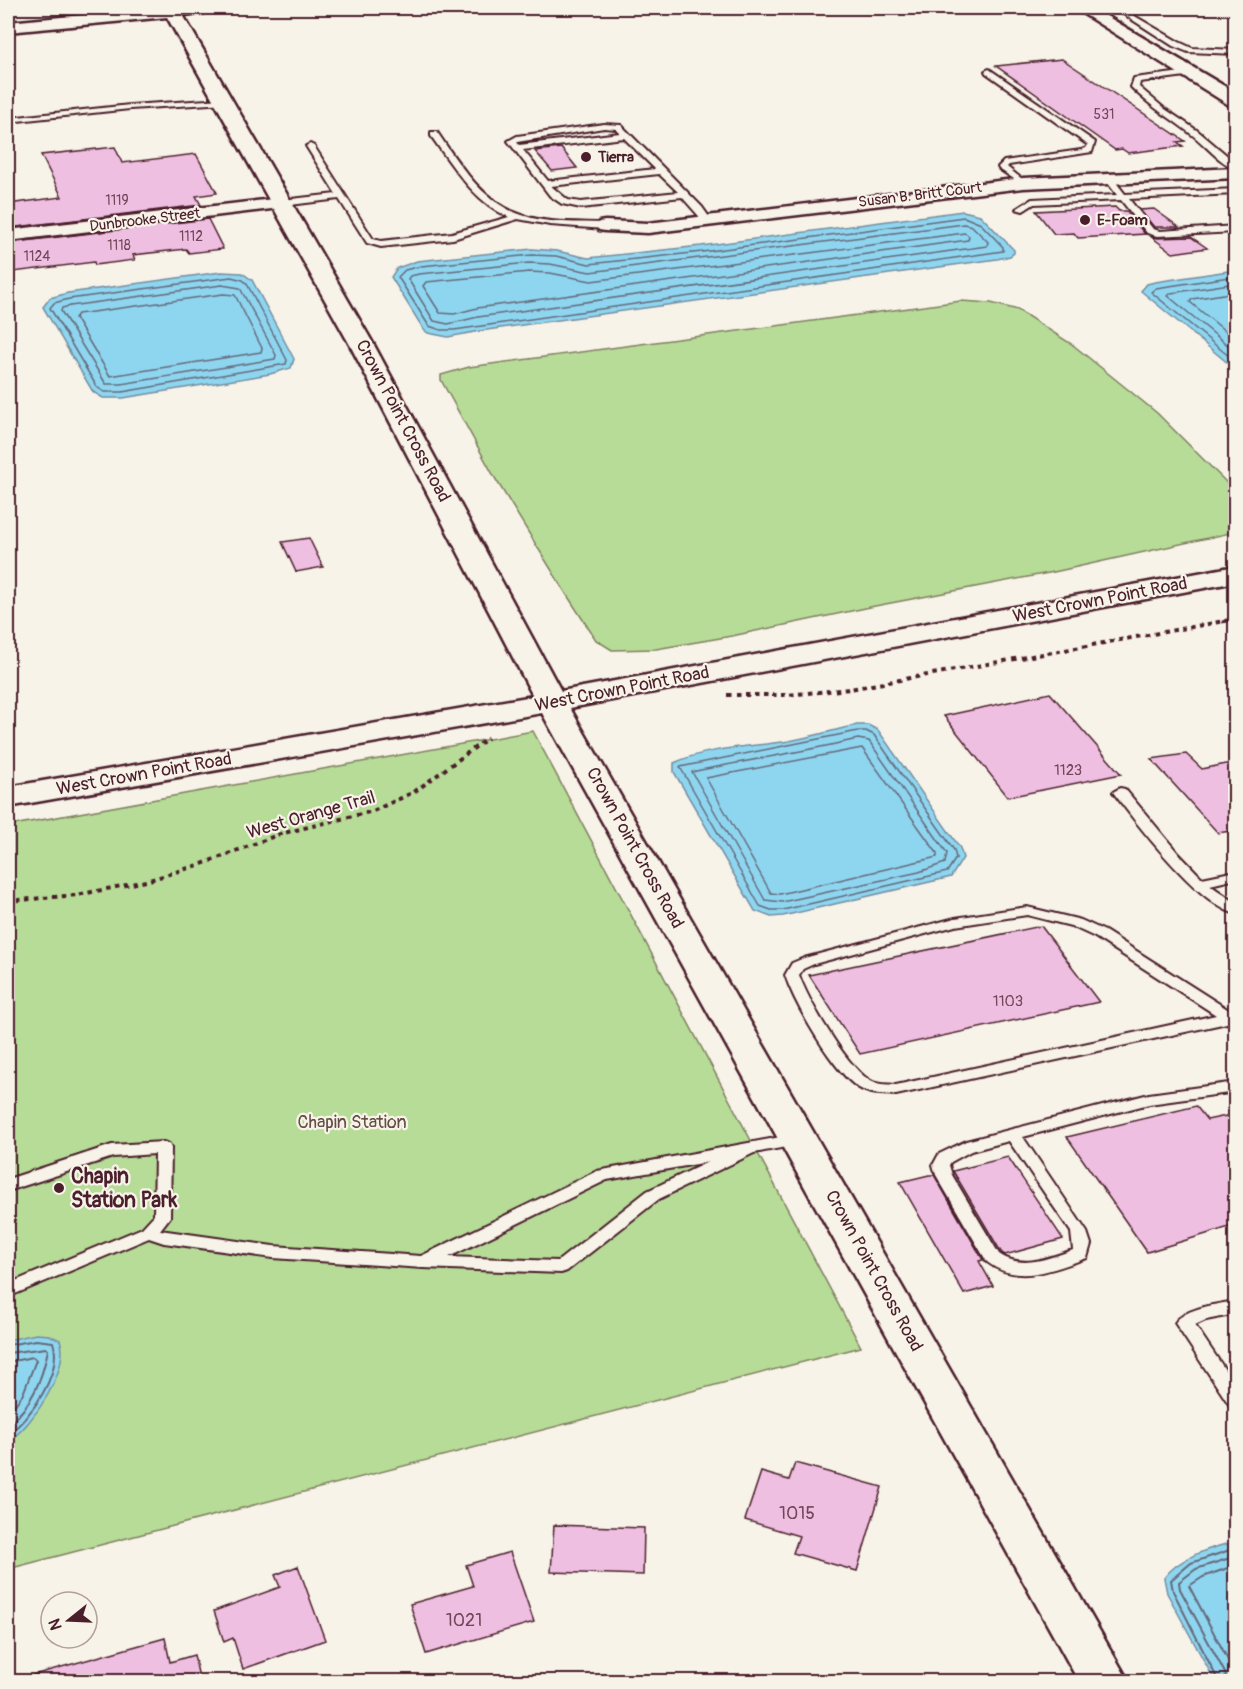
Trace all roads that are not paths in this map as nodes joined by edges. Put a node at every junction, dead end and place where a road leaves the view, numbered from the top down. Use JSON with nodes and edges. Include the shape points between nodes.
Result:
{"nodes":[{"id":1,"x":1083,"y":8,"type":"edge"},
{"id":2,"x":1117,"y":8,"type":"edge"},
{"id":3,"x":176,"y":9,"type":"edge"},
{"id":4,"x":8,"y":27,"type":"edge"},
{"id":5,"x":1236,"y":52,"type":"edge"},
{"id":6,"x":989,"y":71,"type":"dead end"},
{"id":7,"x":1190,"y":73,"type":"junction"},
{"id":8,"x":223,"y":100,"type":"junction"},
{"id":9,"x":1236,"y":101,"type":"edge"},
{"id":10,"x":8,"y":120,"type":"edge"},
{"id":11,"x":434,"y":134,"type":"dead end"},
{"id":12,"x":310,"y":146,"type":"dead end"},
{"id":13,"x":1236,"y":167,"type":"edge"},
{"id":14,"x":661,"y":171,"type":"junction"},
{"id":15,"x":1236,"y":173,"type":"edge"},
{"id":16,"x":1108,"y":178,"type":"junction"},
{"id":17,"x":1023,"y":183,"type":"junction"},
{"id":18,"x":547,"y":184,"type":"junction"},
{"id":19,"x":1236,"y":191,"type":"edge"},
{"id":20,"x":683,"y":194,"type":"junction"},
{"id":21,"x":342,"y":196,"type":"junction"},
{"id":22,"x":1122,"y":198,"type":"junction"},
{"id":23,"x":282,"y":203,"type":"junction"},
{"id":24,"x":1020,"y":209,"type":"dead end"},
{"id":25,"x":517,"y":217,"type":"junction"},
{"id":26,"x":708,"y":221,"type":"junction"},
{"id":27,"x":605,"y":226,"type":"joint"},
{"id":28,"x":1236,"y":229,"type":"edge"},
{"id":29,"x":8,"y":236,"type":"edge"},
{"id":30,"x":1236,"y":574,"type":"edge"},
{"id":31,"x":552,"y":702,"type":"junction"},
{"id":32,"x":1120,"y":792,"type":"dead end"},
{"id":33,"x":8,"y":797,"type":"edge"},
{"id":34,"x":1236,"y":875,"type":"edge"},
{"id":35,"x":1199,"y":883,"type":"junction"},
{"id":36,"x":1236,"y":910,"type":"edge"},
{"id":37,"x":1232,"y":1016,"type":"edge"},
{"id":38,"x":1236,"y":1087,"type":"edge"},
{"id":39,"x":1013,"y":1134,"type":"junction"},
{"id":40,"x":800,"y":1139,"type":"junction"},
{"id":41,"x":751,"y":1148,"type":"junction"},
{"id":42,"x":8,"y":1185,"type":"edge"},
{"id":43,"x":148,"y":1232,"type":"junction"},
{"id":44,"x":423,"y":1262,"type":"junction"},
{"id":45,"x":8,"y":1291,"type":"edge"},
{"id":46,"x":1236,"y":1307,"type":"edge"},
{"id":47,"x":1236,"y":1401,"type":"edge"},
{"id":48,"x":1105,"y":1682,"type":"edge"}],
"edges":[{"from":1,"to":7,"type":"street"},
{"from":2,"to":5,"type":"lane","via":[[1191,50]]},
{"from":3,"to":4,"type":"street"},
{"from":3,"to":8,"type":"street","name":"Crown Point Cross Road"},
{"from":6,"to":17,"type":"lane","via":[[1092,144],[1082,153],[1007,163],[1002,167]]},
{"from":7,"to":9,"type":"street"},
{"from":7,"to":13,"type":"lane","via":[[1137,80],[1136,87]]},
{"from":8,"to":10,"type":"lane"},
{"from":8,"to":23,"type":"street","name":"Crown Point Cross Road"},
{"from":11,"to":25,"type":"lane","via":[[473,185],[494,204]]},
{"from":12,"to":21,"type":"lane"},
{"from":14,"to":18,"type":"lane"},
{"from":14,"to":18,"type":"lane","via":[[618,127],[512,141]]},
{"from":14,"to":20,"type":"lane"},
{"from":15,"to":16,"type":"street","name":"Susan B. Britt Court"},
{"from":16,"to":17,"type":"street","name":"Susan B. Britt Court"},
{"from":16,"to":22,"type":"lane"},
{"from":17,"to":26,"type":"street","name":"Susan B. Britt Court"},
{"from":18,"to":20,"type":"lane","via":[[565,202],[581,205]]},
{"from":19,"to":22,"type":"lane"},
{"from":20,"to":26,"type":"lane"},
{"from":21,"to":23,"type":"lane"},
{"from":21,"to":25,"type":"lane","via":[[370,241],[381,244],[453,236]]},
{"from":22,"to":24,"type":"lane","via":[[1032,202]]},
{"from":22,"to":28,"type":"lane","via":[[1150,231],[1160,234]]},
{"from":23,"to":29,"type":"street","name":"Dunbrooke Street"},
{"from":23,"to":31,"type":"street","name":"Crown Point Cross Road"},
{"from":25,"to":27,"type":"lane"},
{"from":26,"to":27,"type":"street","name":"Susan B. Britt Court","via":[[648,228]]},
{"from":30,"to":31,"type":"street","name":"West Crown Point Road"},
{"from":31,"to":33,"type":"street","name":"West Crown Point Road"},
{"from":31,"to":40,"type":"street","name":"Crown Point Cross Road"},
{"from":32,"to":35,"type":"lane"},
{"from":34,"to":35,"type":"lane"},
{"from":35,"to":36,"type":"lane","via":[[1214,898]]},
{"from":37,"to":37,"type":"lane","via":[[896,1090],[877,1089],[863,1084],[843,1062],[797,992],[792,975],[797,966],[809,961],[955,922],[1027,911],[1076,923],[1100,934]]},
{"from":38,"to":39,"type":"lane","via":[[1149,1099]]},
{"from":39,"to":39,"type":"lane","via":[[954,1152],[940,1165],[944,1175],[993,1258],[1004,1267],[1042,1265],[1081,1254],[1083,1238]]},
{"from":40,"to":41,"type":"lane"},
{"from":40,"to":48,"type":"street","name":"Crown Point Cross Road"},
{"from":41,"to":44,"type":"lane","via":[[603,1175]]},
{"from":41,"to":44,"type":"lane","via":[[653,1195],[561,1267]]},
{"from":42,"to":43,"type":"lane","via":[[112,1150],[163,1148],[162,1217]]},
{"from":43,"to":44,"type":"lane","via":[[273,1252]]},
{"from":43,"to":45,"type":"lane"},
{"from":46,"to":47,"type":"lane","via":[[1202,1314],[1184,1323]]}]}
